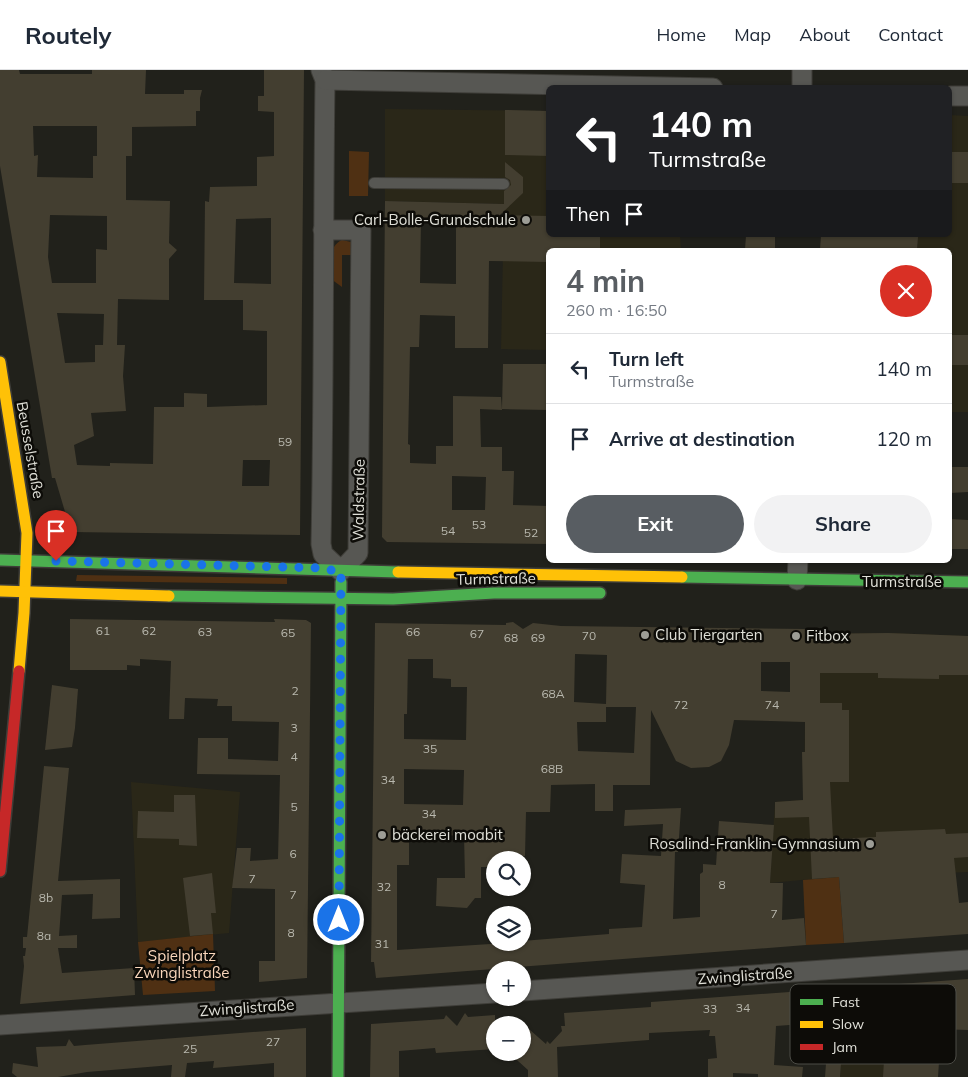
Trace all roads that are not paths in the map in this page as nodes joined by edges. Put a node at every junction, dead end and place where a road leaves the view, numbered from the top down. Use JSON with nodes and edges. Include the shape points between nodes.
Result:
{"nodes":[{"id":1,"x":802,"y":70,"type":"edge"},
{"id":2,"x":323,"y":75,"type":"edge"},
{"id":3,"x":374,"y":75,"type":"edge"},
{"id":4,"x":635,"y":85,"type":"edge"},
{"id":5,"x":802,"y":85,"type":"edge"},
{"id":6,"x":952,"y":96,"type":"edge"},
{"id":7,"x":968,"y":96,"type":"edge"},
{"id":8,"x":374,"y":183,"type":"dead end"},
{"id":9,"x":504,"y":184,"type":"dead end"},
{"id":10,"x":323,"y":230,"type":"junction"},
{"id":11,"x":0,"y":362,"type":"edge"},
{"id":12,"x":0,"y":560,"type":"edge"},
{"id":13,"x":27,"y":560,"type":"junction"},
{"id":14,"x":798,"y":563,"type":"edge"},
{"id":15,"x":341,"y":572,"type":"junction"},
{"id":16,"x":477,"y":574,"type":"junction"},
{"id":17,"x":798,"y":580,"type":"junction"},
{"id":18,"x":968,"y":582,"type":"edge"},
{"id":19,"x":0,"y":591,"type":"edge"},
{"id":20,"x":26,"y":593,"type":"junction"},
{"id":21,"x":611,"y":593,"type":"dead end"},
{"id":22,"x":476,"y":594,"type":"junction"},
{"id":23,"x":341,"y":598,"type":"junction"},
{"id":24,"x":0,"y":871,"type":"edge"},
{"id":25,"x":968,"y":960,"type":"edge"},
{"id":26,"x":531,"y":990,"type":"edge"},
{"id":27,"x":486,"y":994,"type":"edge"},
{"id":28,"x":339,"y":1002,"type":"junction"},
{"id":29,"x":0,"y":1025,"type":"edge"},
{"id":30,"x":338,"y":1077,"type":"edge"}],
"edges":[{"from":1,"to":5,"type":"street"},
{"from":2,"to":3,"type":"street"},
{"from":2,"to":10,"type":"street"},
{"from":3,"to":4,"type":"street"},
{"from":6,"to":7,"type":"street"},
{"from":8,"to":9,"type":"lane"},
{"from":10,"to":15,"type":"street","via":[[321,544],[323,554]]},
{"from":10,"to":15,"type":"street","name":"Waldstraße","via":[[361,230],[358,553]]},
{"from":11,"to":13,"type":"main road","name":"Beusselstraße","via":[[27,523]]},
{"from":12,"to":13,"type":"main road","name":"Turmstraße"},
{"from":13,"to":15,"type":"main road","name":"Turmstraße","via":[[320,568]]},
{"from":13,"to":20,"type":"main road","name":"Beusselstraße"},
{"from":14,"to":17,"type":"street"},
{"from":15,"to":16,"type":"main road","name":"Turmstraße"},
{"from":15,"to":23,"type":"main road"},
{"from":16,"to":17,"type":"main road","name":"Turmstraße"},
{"from":16,"to":22,"type":"main road"},
{"from":17,"to":18,"type":"main road","name":"Turmstraße"},
{"from":19,"to":20,"type":"main road","name":"Turmstraße"},
{"from":20,"to":23,"type":"main road","name":"Turmstraße"},
{"from":20,"to":24,"type":"main road","name":"Beusselstraße"},
{"from":21,"to":22,"type":"main road","name":"Turmstraße"},
{"from":22,"to":23,"type":"main road","name":"Turmstraße","via":[[393,599]]},
{"from":23,"to":28,"type":"main road"},
{"from":25,"to":26,"type":"street","name":"Zwinglistraße"},
{"from":27,"to":28,"type":"street","name":"Zwinglistraße"},
{"from":28,"to":29,"type":"street","name":"Zwinglistraße"},
{"from":28,"to":30,"type":"main road"}]}
